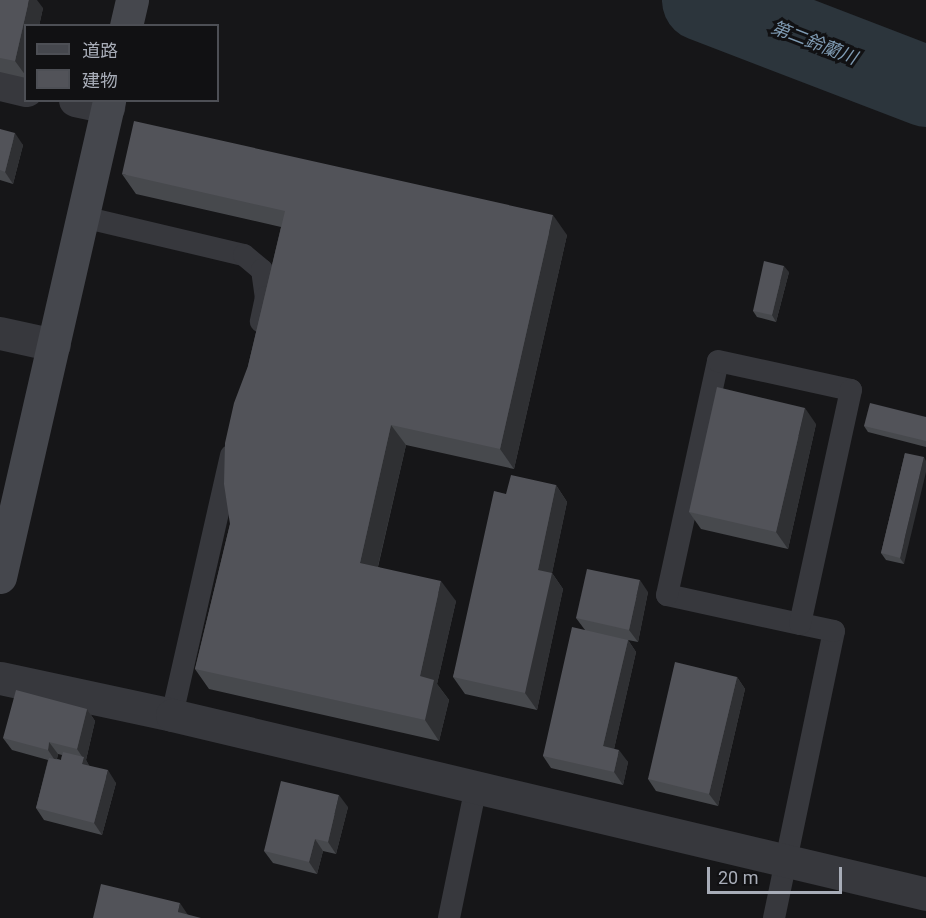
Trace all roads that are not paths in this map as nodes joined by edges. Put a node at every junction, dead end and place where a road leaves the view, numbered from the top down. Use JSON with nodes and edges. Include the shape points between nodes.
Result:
{"nodes":[{"id":1,"x":132,"y":0,"type":"edge"},
{"id":2,"x":126,"y":24,"type":"edge"},
{"id":3,"x":0,"y":84,"type":"edge"},
{"id":4,"x":24,"y":90,"type":"edge"},
{"id":5,"x":92,"y":102,"type":"edge"},
{"id":6,"x":109,"y":104,"type":"edge"},
{"id":7,"x":83,"y":217,"type":"junction"},
{"id":8,"x":0,"y":333,"type":"edge"},
{"id":9,"x":256,"y":342,"type":"edge"},
{"id":10,"x":54,"y":345,"type":"junction"},
{"id":11,"x":237,"y":430,"type":"edge"},
{"id":12,"x":0,"y":578,"type":"edge"},
{"id":13,"x":800,"y":624,"type":"junction"},
{"id":14,"x":0,"y":678,"type":"edge"},
{"id":15,"x":172,"y":715,"type":"junction"},
{"id":16,"x":476,"y":787,"type":"junction"},
{"id":17,"x":785,"y":861,"type":"junction"},
{"id":18,"x":926,"y":894,"type":"edge"},
{"id":19,"x":449,"y":918,"type":"edge"},
{"id":20,"x":774,"y":918,"type":"edge"}],
"edges":[{"from":1,"to":2,"type":"street"},
{"from":3,"to":4,"type":"street"},
{"from":5,"to":6,"type":"street"},
{"from":6,"to":7,"type":"street"},
{"from":7,"to":9,"type":"lane","via":[[244,255],[262,270],[266,297]]},
{"from":7,"to":10,"type":"street"},
{"from":8,"to":10,"type":"street"},
{"from":10,"to":12,"type":"street"},
{"from":11,"to":15,"type":"lane"},
{"from":13,"to":13,"type":"lane","via":[[667,595],[718,361],[851,390]]},
{"from":13,"to":17,"type":"lane","via":[[834,631]]},
{"from":14,"to":15,"type":"street"},
{"from":15,"to":16,"type":"street"},
{"from":16,"to":17,"type":"street"},
{"from":16,"to":19,"type":"lane"},
{"from":17,"to":18,"type":"street"},
{"from":17,"to":20,"type":"lane"}]}
